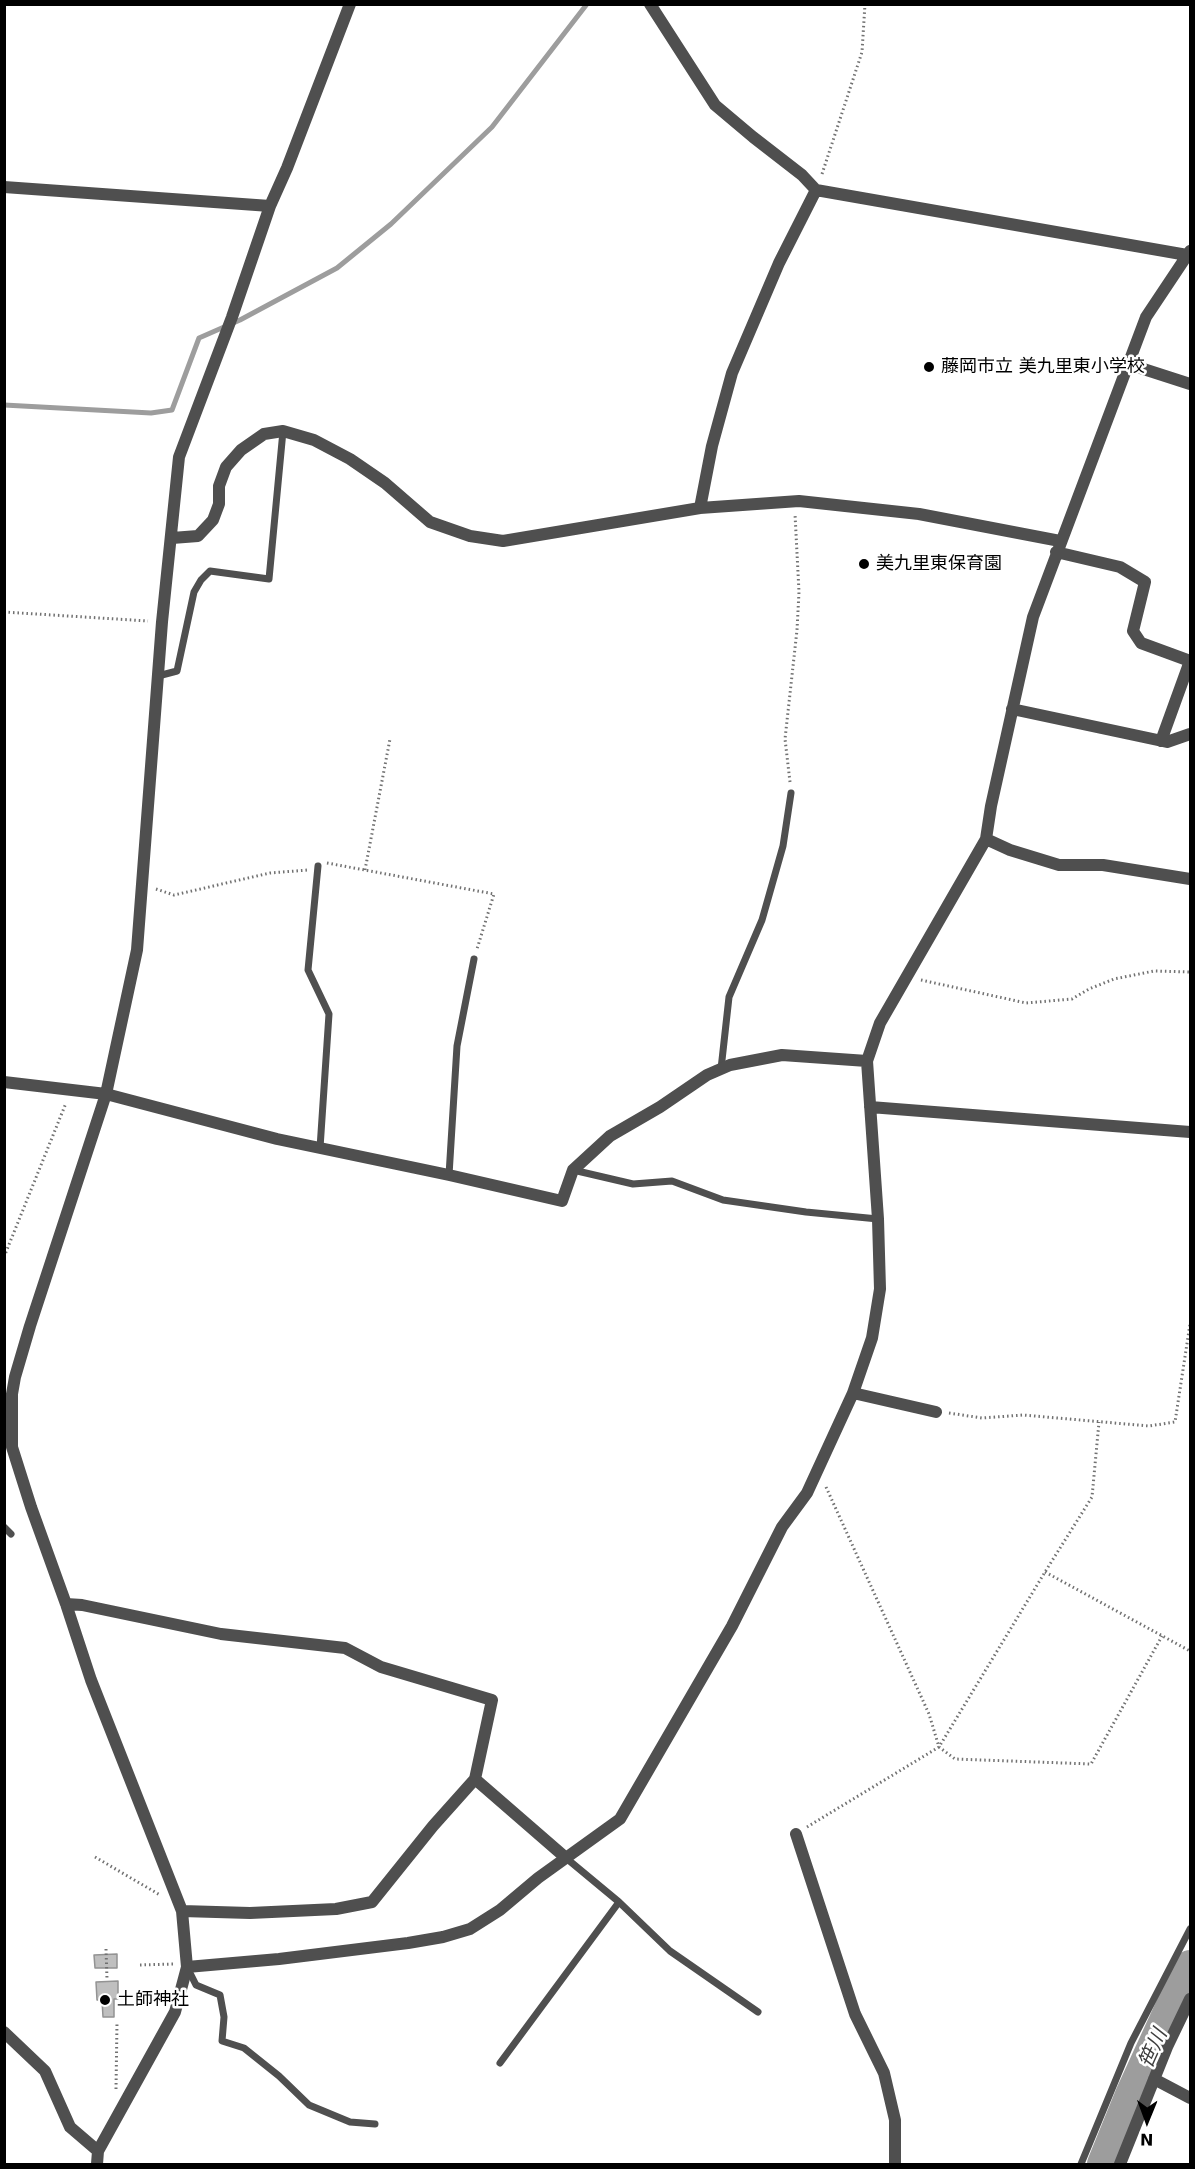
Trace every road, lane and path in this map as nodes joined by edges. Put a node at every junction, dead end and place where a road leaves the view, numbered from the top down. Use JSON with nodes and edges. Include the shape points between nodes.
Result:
{"nodes":[{"id":1,"x":350,"y":4,"type":"edge"},
{"id":2,"x":650,"y":4,"type":"edge"},
{"id":3,"x":865,"y":4,"type":"edge"},
{"id":4,"x":4,"y":187,"type":"edge"},
{"id":5,"x":816,"y":190,"type":"junction"},
{"id":6,"x":270,"y":206,"type":"junction"},
{"id":7,"x":1189,"y":253,"type":"edge"},
{"id":8,"x":1128,"y":364,"type":"junction"},
{"id":9,"x":1190,"y":383,"type":"edge"},
{"id":10,"x":283,"y":431,"type":"junction"},
{"id":11,"x":794,"y":501,"type":"junction"},
{"id":12,"x":699,"y":508,"type":"junction"},
{"id":13,"x":172,"y":538,"type":"junction"},
{"id":14,"x":1058,"y":547,"type":"junction"},
{"id":15,"x":4,"y":612,"type":"edge"},
{"id":16,"x":162,"y":622,"type":"junction"},
{"id":17,"x":1190,"y":661,"type":"edge"},
{"id":18,"x":158,"y":676,"type":"junction"},
{"id":19,"x":1012,"y":709,"type":"junction"},
{"id":20,"x":1191,"y":734,"type":"edge"},
{"id":21,"x":390,"y":739,"type":"dead end"},
{"id":22,"x":1161,"y":741,"type":"junction"},
{"id":23,"x":791,"y":793,"type":"joint"},
{"id":24,"x":986,"y":838,"type":"junction"},
{"id":25,"x":318,"y":866,"type":"junction"},
{"id":26,"x":364,"y":870,"type":"junction"},
{"id":27,"x":1191,"y":879,"type":"edge"},
{"id":28,"x":142,"y":885,"type":"junction"},
{"id":29,"x":474,"y":959,"type":"joint"},
{"id":30,"x":1191,"y":972,"type":"edge"},
{"id":31,"x":906,"y":976,"type":"junction"},
{"id":32,"x":867,"y":1061,"type":"junction"},
{"id":33,"x":721,"y":1069,"type":"junction"},
{"id":34,"x":4,"y":1082,"type":"edge"},
{"id":35,"x":71,"y":1090,"type":"junction"},
{"id":36,"x":106,"y":1094,"type":"junction"},
{"id":37,"x":870,"y":1107,"type":"junction"},
{"id":38,"x":1191,"y":1132,"type":"edge"},
{"id":39,"x":320,"y":1148,"type":"junction"},
{"id":40,"x":573,"y":1170,"type":"junction"},
{"id":41,"x":448,"y":1175,"type":"junction"},
{"id":42,"x":878,"y":1219,"type":"junction"},
{"id":43,"x":4,"y":1257,"type":"edge"},
{"id":44,"x":1191,"y":1324,"type":"edge"},
{"id":45,"x":853,"y":1393,"type":"junction"},
{"id":46,"x":936,"y":1412,"type":"joint"},
{"id":47,"x":1099,"y":1422,"type":"junction"},
{"id":48,"x":818,"y":1469,"type":"junction"},
{"id":49,"x":4,"y":1527,"type":"edge"},
{"id":50,"x":11,"y":1534,"type":"dead end"},
{"id":51,"x":1045,"y":1572,"type":"junction"},
{"id":52,"x":66,"y":1604,"type":"junction"},
{"id":53,"x":1162,"y":1636,"type":"junction"},
{"id":54,"x":1191,"y":1651,"type":"edge"},
{"id":55,"x":939,"y":1747,"type":"junction"},
{"id":56,"x":475,"y":1779,"type":"junction"},
{"id":57,"x":796,"y":1834,"type":"joint"},
{"id":58,"x":95,"y":1857,"type":"dead end"},
{"id":59,"x":566,"y":1858,"type":"junction"},
{"id":60,"x":619,"y":1902,"type":"junction"},
{"id":61,"x":181,"y":1909,"type":"junction"},
{"id":62,"x":1191,"y":1929,"type":"edge"},
{"id":63,"x":106,"y":1949,"type":"dead end"},
{"id":64,"x":167,"y":1964,"type":"dead end"},
{"id":65,"x":140,"y":1965,"type":"dead end"},
{"id":66,"x":188,"y":1967,"type":"junction"},
{"id":67,"x":107,"y":1979,"type":"dead end"},
{"id":68,"x":1191,"y":1999,"type":"edge"},
{"id":69,"x":758,"y":2012,"type":"dead end"},
{"id":70,"x":117,"y":2022,"type":"dead end"},
{"id":71,"x":4,"y":2032,"type":"edge"},
{"id":72,"x":500,"y":2063,"type":"dead end"},
{"id":73,"x":1154,"y":2079,"type":"junction"},
{"id":74,"x":1191,"y":2098,"type":"edge"},
{"id":75,"x":115,"y":2121,"type":"junction"},
{"id":76,"x":375,"y":2124,"type":"dead end"},
{"id":77,"x":98,"y":2151,"type":"junction"},
{"id":78,"x":97,"y":2164,"type":"edge"},
{"id":79,"x":895,"y":2164,"type":"edge"},
{"id":80,"x":1081,"y":2164,"type":"edge"},
{"id":81,"x":1120,"y":2164,"type":"edge"}],
"edges":[{"from":1,"to":6,"type":"street"},
{"from":2,"to":5,"type":"street","via":[[715,105]]},
{"from":3,"to":5,"type":"path","via":[[862,52]]},
{"from":4,"to":6,"type":"street"},
{"from":5,"to":7,"type":"street"},
{"from":5,"to":12,"type":"street","via":[[779,263],[732,374]]},
{"from":6,"to":13,"type":"street","via":[[179,457]]},
{"from":7,"to":8,"type":"street","via":[[1146,317]]},
{"from":8,"to":9,"type":"street"},
{"from":8,"to":14,"type":"street"},
{"from":10,"to":12,"type":"street","via":[[314,440],[350,459],[430,522],[470,536],[502,541]]},
{"from":10,"to":13,"type":"street","via":[[264,434],[241,450],[226,467],[213,520],[198,536]]},
{"from":10,"to":18,"type":"lane","via":[[269,579],[210,570],[194,592],[177,671]]},
{"from":11,"to":12,"type":"street"},
{"from":11,"to":14,"type":"street","via":[[919,514]]},
{"from":11,"to":23,"type":"path","via":[[798,621],[785,739]]},
{"from":13,"to":16,"type":"street"},
{"from":14,"to":17,"type":"street","via":[[1120,567],[1145,582],[1133,631],[1141,643]]},
{"from":14,"to":19,"type":"street","via":[[1033,617]]},
{"from":15,"to":16,"type":"path"},
{"from":16,"to":18,"type":"street"},
{"from":17,"to":22,"type":"street"},
{"from":18,"to":28,"type":"street"},
{"from":19,"to":22,"type":"street"},
{"from":19,"to":24,"type":"street"},
{"from":20,"to":22,"type":"street"},
{"from":21,"to":26,"type":"path"},
{"from":23,"to":33,"type":"lane","via":[[783,846],[762,920],[729,997]]},
{"from":24,"to":27,"type":"street","via":[[1059,865],[1103,865]]},
{"from":24,"to":31,"type":"street"},
{"from":25,"to":26,"type":"path","via":[[324,863]]},
{"from":25,"to":28,"type":"path","via":[[174,895]]},
{"from":25,"to":39,"type":"lane","via":[[308,970],[329,1014]]},
{"from":26,"to":29,"type":"path","via":[[494,894]]},
{"from":28,"to":36,"type":"street","via":[[137,950]]},
{"from":29,"to":41,"type":"lane","via":[[457,1046]]},
{"from":30,"to":31,"type":"path","via":[[1154,971],[1114,979],[1072,999],[1026,1003]]},
{"from":31,"to":32,"type":"street","via":[[880,1023]]},
{"from":32,"to":33,"type":"street","via":[[782,1055]]},
{"from":32,"to":37,"type":"street"},
{"from":33,"to":40,"type":"street","via":[[610,1136]]},
{"from":34,"to":35,"type":"street"},
{"from":35,"to":36,"type":"street"},
{"from":35,"to":43,"type":"path"},
{"from":36,"to":39,"type":"street"},
{"from":36,"to":52,"type":"street","via":[[30,1326],[12,1394],[12,1447]]},
{"from":37,"to":38,"type":"street"},
{"from":37,"to":42,"type":"street"},
{"from":39,"to":41,"type":"street"},
{"from":40,"to":41,"type":"street","via":[[562,1202]]},
{"from":40,"to":42,"type":"lane","via":[[633,1184],[672,1181],[723,1200]]},
{"from":42,"to":45,"type":"street","via":[[880,1289],[872,1338]]},
{"from":44,"to":47,"type":"path","via":[[1175,1422],[1149,1426]]},
{"from":45,"to":46,"type":"street"},
{"from":45,"to":48,"type":"street"},
{"from":46,"to":47,"type":"path","via":[[982,1418],[1023,1415]]},
{"from":47,"to":51,"type":"path","via":[[1092,1497]]},
{"from":48,"to":55,"type":"path","via":[[928,1714]]},
{"from":48,"to":59,"type":"street","via":[[620,1819]]},
{"from":49,"to":50,"type":"lane"},
{"from":51,"to":53,"type":"path"},
{"from":51,"to":55,"type":"path"},
{"from":52,"to":56,"type":"street","via":[[221,1634],[345,1648],[381,1667],[492,1700]]},
{"from":52,"to":61,"type":"street","via":[[91,1680]]},
{"from":53,"to":54,"type":"path"},
{"from":53,"to":55,"type":"path","via":[[1091,1764],[955,1759]]},
{"from":55,"to":57,"type":"path"},
{"from":56,"to":59,"type":"street"},
{"from":56,"to":61,"type":"street","via":[[372,1902],[336,1909],[250,1913]]},
{"from":57,"to":79,"type":"street","via":[[855,2014],[884,2073],[895,2120]]},
{"from":58,"to":61,"type":"path"},
{"from":59,"to":60,"type":"lane"},
{"from":59,"to":66,"type":"street","via":[[500,1910],[470,1929],[444,1937]]},
{"from":60,"to":69,"type":"lane","via":[[670,1951]]},
{"from":60,"to":72,"type":"lane"},
{"from":61,"to":66,"type":"street"},
{"from":62,"to":80,"type":"lane","via":[[1131,2043]]},
{"from":63,"to":67,"type":"path"},
{"from":64,"to":65,"type":"path"},
{"from":66,"to":75,"type":"street","via":[[176,2012]]},
{"from":66,"to":76,"type":"lane","via":[[196,1985],[220,1995],[224,2017],[222,2041],[244,2048],[309,2105],[350,2122]]},
{"from":68,"to":73,"type":"street"},
{"from":70,"to":75,"type":"path"},
{"from":71,"to":77,"type":"street","via":[[45,2071],[70,2127]]},
{"from":73,"to":74,"type":"street"},
{"from":73,"to":81,"type":"street"},
{"from":75,"to":77,"type":"street"},
{"from":77,"to":78,"type":"street"}]}
